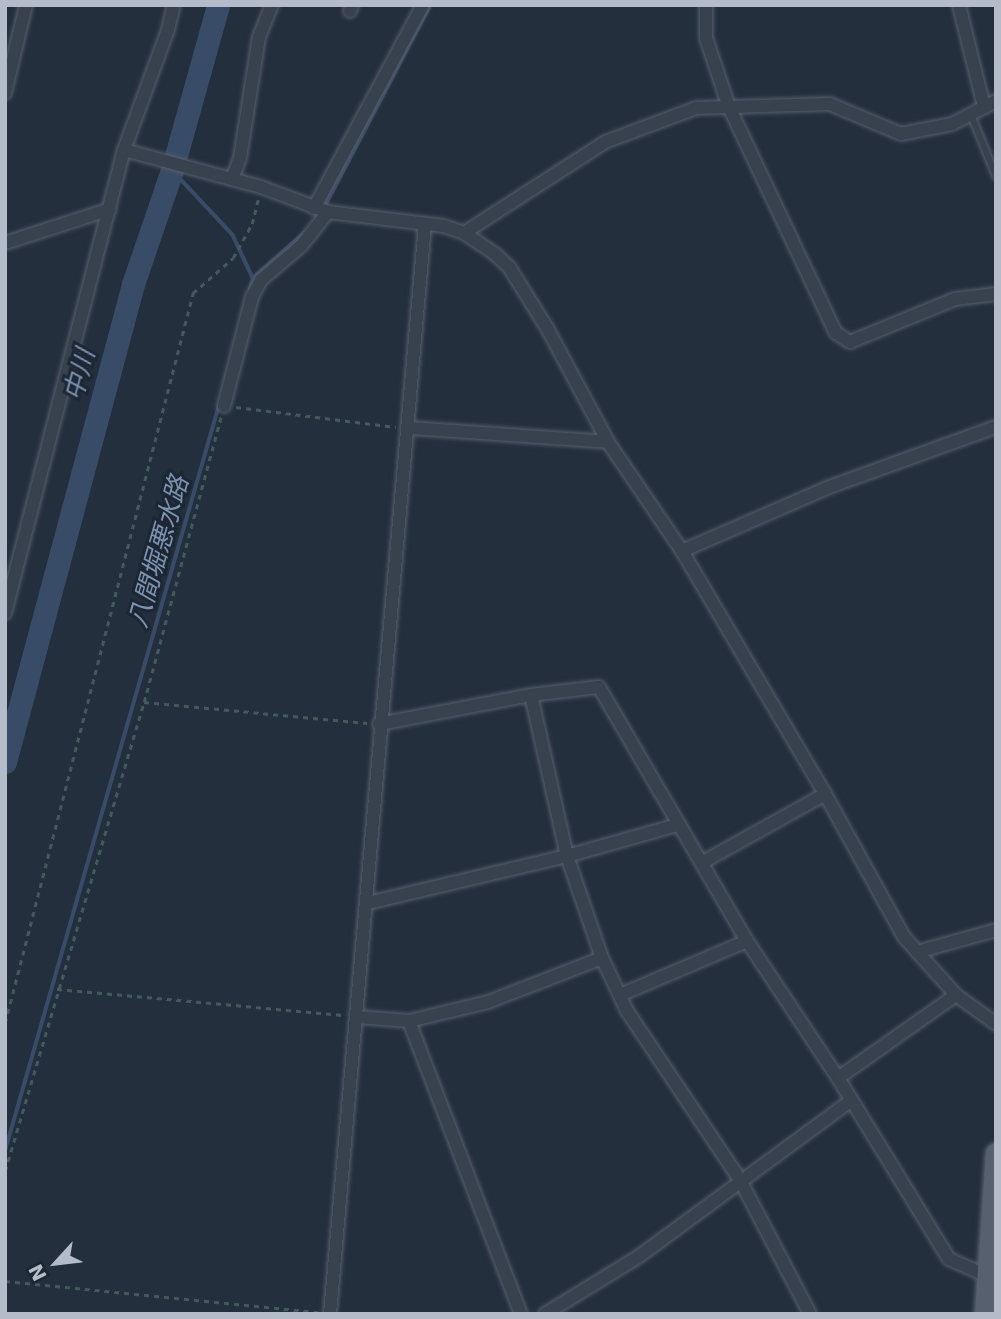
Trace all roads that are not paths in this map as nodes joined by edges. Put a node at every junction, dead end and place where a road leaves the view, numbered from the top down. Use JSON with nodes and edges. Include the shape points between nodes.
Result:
{"nodes":[{"id":1,"x":26,"y":5,"type":"edge"},
{"id":2,"x":174,"y":5,"type":"edge"},
{"id":3,"x":272,"y":5,"type":"edge"},
{"id":4,"x":422,"y":5,"type":"edge"},
{"id":5,"x":706,"y":5,"type":"edge"},
{"id":6,"x":960,"y":5,"type":"edge"},
{"id":7,"x":5,"y":93,"type":"edge"},
{"id":8,"x":990,"y":104,"type":"edge"},
{"id":9,"x":729,"y":107,"type":"junction"},
{"id":10,"x":971,"y":116,"type":"junction"},
{"id":11,"x":124,"y":150,"type":"junction"},
{"id":12,"x":996,"y":176,"type":"edge"},
{"id":13,"x":232,"y":179,"type":"junction"},
{"id":14,"x":314,"y":208,"type":"junction"},
{"id":15,"x":110,"y":209,"type":"junction"},
{"id":16,"x":328,"y":212,"type":"junction"},
{"id":17,"x":425,"y":224,"type":"junction"},
{"id":18,"x":464,"y":233,"type":"junction"},
{"id":19,"x":5,"y":243,"type":"edge"},
{"id":20,"x":996,"y":294,"type":"edge"},
{"id":21,"x":224,"y":405,"type":"road end"},
{"id":22,"x":996,"y":427,"type":"edge"},
{"id":23,"x":409,"y":428,"type":"junction"},
{"id":24,"x":608,"y":442,"type":"junction"},
{"id":25,"x":682,"y":551,"type":"junction"},
{"id":26,"x":5,"y":613,"type":"edge"},
{"id":27,"x":531,"y":695,"type":"junction"},
{"id":28,"x":379,"y":724,"type":"junction"},
{"id":29,"x":825,"y":794,"type":"junction"},
{"id":30,"x":677,"y":825,"type":"junction"},
{"id":31,"x":567,"y":856,"type":"junction"},
{"id":32,"x":704,"y":862,"type":"junction"},
{"id":33,"x":368,"y":903,"type":"junction"},
{"id":34,"x":996,"y":930,"type":"edge"},
{"id":35,"x":747,"y":941,"type":"junction"},
{"id":36,"x":917,"y":952,"type":"junction"},
{"id":37,"x":602,"y":958,"type":"junction"},
{"id":38,"x":620,"y":995,"type":"junction"},
{"id":39,"x":956,"y":995,"type":"junction"},
{"id":40,"x":358,"y":1017,"type":"junction"},
{"id":41,"x":409,"y":1021,"type":"junction"},
{"id":42,"x":996,"y":1024,"type":"edge"},
{"id":43,"x":838,"y":1078,"type":"junction"},
{"id":44,"x":850,"y":1101,"type":"junction"},
{"id":45,"x":996,"y":1153,"type":"edge"},
{"id":46,"x":740,"y":1180,"type":"junction"},
{"id":47,"x":991,"y":1278,"type":"edge"},
{"id":48,"x":330,"y":1313,"type":"edge"},
{"id":49,"x":521,"y":1314,"type":"edge"},
{"id":50,"x":545,"y":1314,"type":"edge"},
{"id":51,"x":810,"y":1314,"type":"edge"},
{"id":52,"x":985,"y":1314,"type":"edge"}],
"edges":[{"from":1,"to":7,"type":"street"},
{"from":2,"to":11,"type":"street"},
{"from":3,"to":13,"type":"street","via":[[259,37],[240,158]]},
{"from":4,"to":14,"type":"street"},
{"from":5,"to":9,"type":"street","via":[[706,38]]},
{"from":6,"to":8,"type":"street"},
{"from":8,"to":10,"type":"street"},
{"from":9,"to":10,"type":"street","via":[[830,104],[901,134]]},
{"from":9,"to":18,"type":"street","via":[[696,108],[605,142]]},
{"from":9,"to":20,"type":"street","via":[[836,333],[850,342],[955,299]]},
{"from":10,"to":12,"type":"lane"},
{"from":11,"to":13,"type":"street"},
{"from":11,"to":15,"type":"street"},
{"from":13,"to":14,"type":"street"},
{"from":14,"to":16,"type":"street"},
{"from":15,"to":19,"type":"street"},
{"from":15,"to":26,"type":"street"},
{"from":16,"to":17,"type":"street"},
{"from":16,"to":21,"type":"street","via":[[301,246],[261,280],[252,297]]},
{"from":17,"to":18,"type":"street"},
{"from":17,"to":23,"type":"street"},
{"from":18,"to":24,"type":"street","via":[[509,267]]},
{"from":22,"to":25,"type":"street","via":[[829,487]]},
{"from":23,"to":24,"type":"street"},
{"from":23,"to":28,"type":"street"},
{"from":24,"to":25,"type":"street"},
{"from":25,"to":29,"type":"street"},
{"from":27,"to":28,"type":"street"},
{"from":27,"to":30,"type":"street","via":[[599,687]]},
{"from":27,"to":31,"type":"street"},
{"from":28,"to":33,"type":"street"},
{"from":29,"to":32,"type":"street"},
{"from":29,"to":36,"type":"street","via":[[904,937]]},
{"from":30,"to":31,"type":"street"},
{"from":30,"to":32,"type":"street"},
{"from":31,"to":33,"type":"street"},
{"from":31,"to":37,"type":"street"},
{"from":32,"to":35,"type":"street"},
{"from":33,"to":40,"type":"street"},
{"from":34,"to":36,"type":"street"},
{"from":35,"to":38,"type":"street"},
{"from":35,"to":43,"type":"street"},
{"from":36,"to":39,"type":"street"},
{"from":37,"to":38,"type":"street"},
{"from":37,"to":41,"type":"street","via":[[488,1002]]},
{"from":38,"to":46,"type":"street"},
{"from":39,"to":42,"type":"street"},
{"from":39,"to":43,"type":"street"},
{"from":40,"to":41,"type":"street"},
{"from":40,"to":48,"type":"street"},
{"from":41,"to":49,"type":"street"},
{"from":43,"to":44,"type":"street"},
{"from":44,"to":46,"type":"street"},
{"from":44,"to":47,"type":"street","via":[[949,1259]]},
{"from":45,"to":47,"type":"main road"},
{"from":46,"to":50,"type":"street","via":[[625,1266]]},
{"from":46,"to":51,"type":"street"},
{"from":47,"to":52,"type":"main road"}]}
